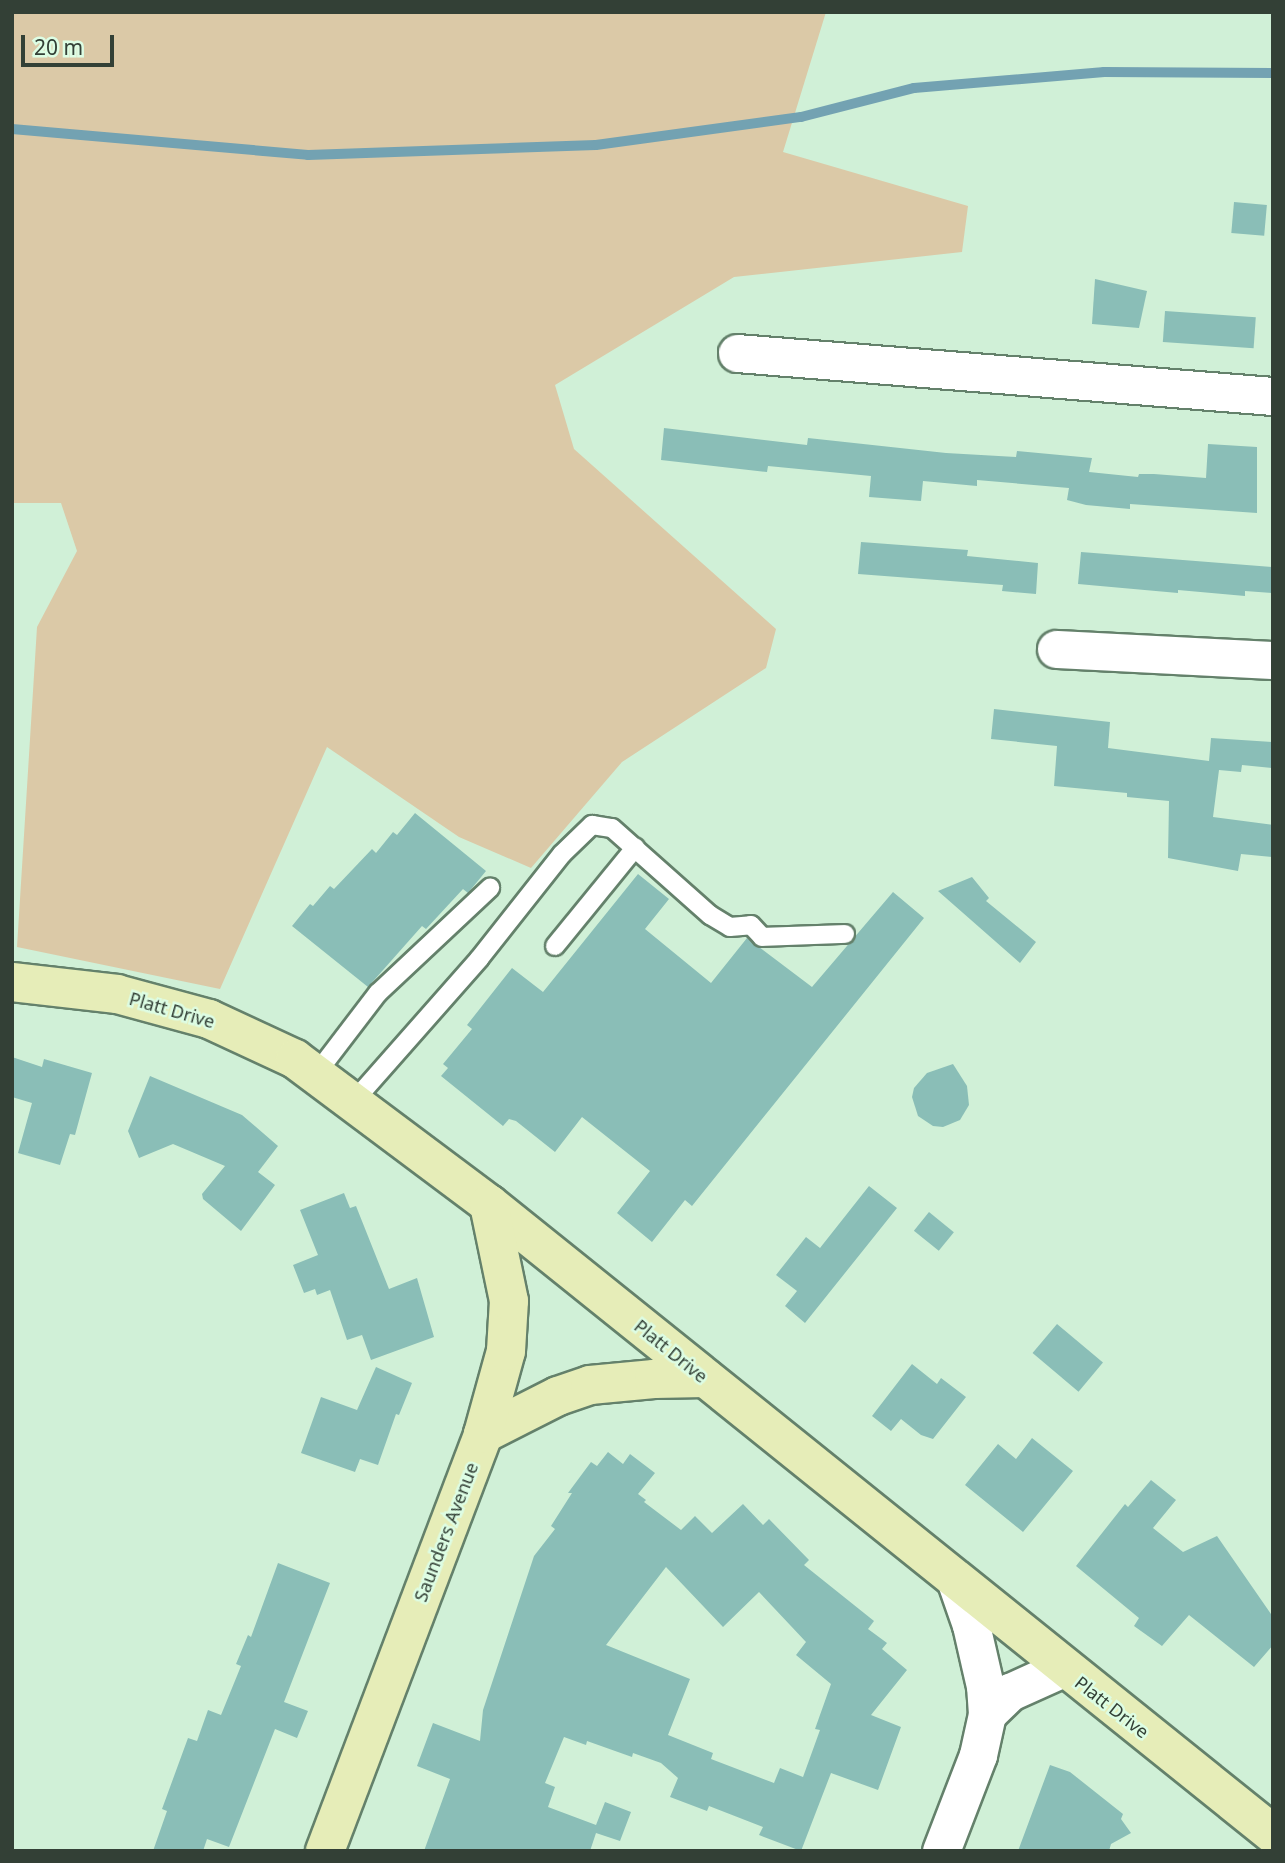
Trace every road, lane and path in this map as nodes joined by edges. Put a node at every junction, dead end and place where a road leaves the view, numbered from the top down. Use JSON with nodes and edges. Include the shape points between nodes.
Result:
{"nodes":[{"id":1,"x":737,"y":353,"type":"dead end"},
{"id":2,"x":1273,"y":396,"type":"edge"},
{"id":3,"x":1056,"y":649,"type":"dead end"},
{"id":4,"x":1273,"y":660,"type":"edge"},
{"id":5,"x":635,"y":848,"type":"junction"},
{"id":6,"x":490,"y":888,"type":"dead end"},
{"id":7,"x":845,"y":934,"type":"dead end"},
{"id":8,"x":555,"y":946,"type":"dead end"},
{"id":9,"x":12,"y":982,"type":"edge"},
{"id":10,"x":316,"y":1074,"type":"junction"},
{"id":11,"x":353,"y":1102,"type":"junction"},
{"id":12,"x":489,"y":1204,"type":"junction"},
{"id":13,"x":705,"y":1378,"type":"junction"},
{"id":14,"x":483,"y":1434,"type":"junction"},
{"id":15,"x":955,"y":1579,"type":"junction"},
{"id":16,"x":1063,"y":1668,"type":"junction"},
{"id":17,"x":987,"y":1714,"type":"junction"},
{"id":18,"x":1273,"y":1834,"type":"edge"},
{"id":19,"x":325,"y":1851,"type":"edge"},
{"id":20,"x":941,"y":1851,"type":"edge"}],
"edges":[{"from":1,"to":2,"type":"street"},
{"from":3,"to":4,"type":"street"},
{"from":5,"to":7,"type":"lane","via":[[710,915],[730,927],[751,926],[762,937]]},
{"from":5,"to":8,"type":"lane"},
{"from":5,"to":11,"type":"lane","via":[[612,828],[592,825],[585,829]]},
{"from":6,"to":10,"type":"lane","via":[[378,993]]},
{"from":9,"to":10,"type":"street","name":"Platt Drive","via":[[117,994],[209,1018],[295,1059]]},
{"from":10,"to":11,"type":"street","name":"Platt Drive"},
{"from":11,"to":12,"type":"street","name":"Platt Drive"},
{"from":12,"to":13,"type":"street","name":"Platt Drive"},
{"from":12,"to":14,"type":"street","name":"Saunders Avenue","via":[[509,1301],[506,1351]]},
{"from":13,"to":14,"type":"street","via":[[590,1385]]},
{"from":13,"to":15,"type":"street","name":"Platt Drive"},
{"from":14,"to":19,"type":"street","name":"Saunders Avenue"},
{"from":15,"to":16,"type":"street","name":"Platt Drive"},
{"from":15,"to":17,"type":"street","via":[[971,1625]]},
{"from":16,"to":17,"type":"street","via":[[1010,1692]]},
{"from":16,"to":18,"type":"street","name":"Platt Drive"},
{"from":17,"to":20,"type":"street","via":[[978,1755]]}]}
